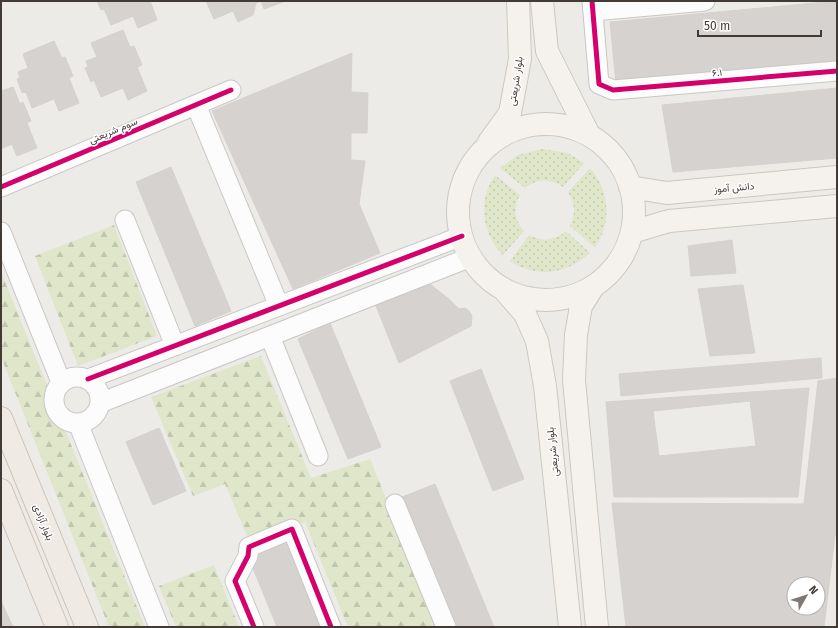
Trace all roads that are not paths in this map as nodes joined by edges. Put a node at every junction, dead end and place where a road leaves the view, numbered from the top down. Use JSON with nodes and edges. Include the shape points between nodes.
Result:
{"nodes":[{"id":1,"x":518,"y":1,"type":"edge"},
{"id":2,"x":542,"y":1,"type":"edge"},
{"id":3,"x":705,"y":1,"type":"edge"},
{"id":4,"x":592,"y":6,"type":"edge"},
{"id":5,"x":547,"y":51,"type":"junction"},
{"id":6,"x":520,"y":59,"type":"junction"},
{"id":7,"x":837,"y":71,"type":"edge"},
{"id":8,"x":231,"y":90,"type":"dead end"},
{"id":9,"x":196,"y":105,"type":"junction"},
{"id":10,"x":589,"y":135,"type":"junction"},
{"id":11,"x":482,"y":151,"type":"junction"},
{"id":12,"x":837,"y":177,"type":"edge"},
{"id":13,"x":1,"y":187,"type":"edge"},
{"id":14,"x":630,"y":187,"type":"junction"},
{"id":15,"x":837,"y":206,"type":"edge"},
{"id":16,"x":125,"y":220,"type":"dead end"},
{"id":17,"x":1,"y":232,"type":"edge"},
{"id":18,"x":632,"y":232,"type":"junction"},
{"id":19,"x":462,"y":236,"type":"junction"},
{"id":20,"x":471,"y":257,"type":"junction"},
{"id":21,"x":593,"y":287,"type":"junction"},
{"id":22,"x":503,"y":289,"type":"junction"},
{"id":23,"x":279,"y":306,"type":"junction"},
{"id":24,"x":270,"y":336,"type":"junction"},
{"id":25,"x":175,"y":346,"type":"junction"},
{"id":26,"x":88,"y":379,"type":"junction"},
{"id":27,"x":61,"y":382,"type":"junction"},
{"id":28,"x":100,"y":403,"type":"junction"},
{"id":29,"x":78,"y":423,"type":"junction"},
{"id":30,"x":3,"y":430,"type":"edge"},
{"id":31,"x":318,"y":456,"type":"dead end"},
{"id":32,"x":1,"y":490,"type":"edge"},
{"id":33,"x":395,"y":504,"type":"dead end"},
{"id":34,"x":9,"y":528,"type":"edge"},
{"id":35,"x":57,"y":627,"type":"edge"},
{"id":36,"x":87,"y":627,"type":"edge"},
{"id":37,"x":159,"y":627,"type":"edge"},
{"id":38,"x":254,"y":627,"type":"edge"},
{"id":39,"x":331,"y":627,"type":"edge"},
{"id":40,"x":446,"y":627,"type":"edge"},
{"id":41,"x":570,"y":627,"type":"edge"},
{"id":42,"x":597,"y":627,"type":"edge"}],
"edges":[{"from":1,"to":6,"type":"main road","name":"بلوار شریعتی"},
{"from":2,"to":5,"type":"main road"},
{"from":3,"to":4,"type":"street"},
{"from":4,"to":7,"type":"street","name":"۶.۱","via":[[599,84],[613,90]]},
{"from":5,"to":6,"type":"main road","via":[[538,66],[530,68]]},
{"from":5,"to":10,"type":"main road"},
{"from":6,"to":11,"type":"main road","name":"بلوار شریعتی","via":[[510,113]]},
{"from":8,"to":9,"type":"street","name":"سوم شریعتی"},
{"from":9,"to":13,"type":"street","name":"سوم شریعتی"},
{"from":9,"to":23,"type":"street"},
{"from":10,"to":11,"type":"main road","via":[[567,127],[544,124],[522,127],[500,137]]},
{"from":10,"to":14,"type":"main road","via":[[607,149],[621,166]]},
{"from":11,"to":19,"type":"main road","name":"بلوار شریعتی","via":[[469,170],[461,191],[458,214]]},
{"from":12,"to":14,"type":"main road","name":"دانش آموز","via":[[667,193]]},
{"from":14,"to":18,"type":"main road","via":[[634,209]]},
{"from":15,"to":18,"type":"main road","via":[[669,221]]},
{"from":16,"to":25,"type":"street"},
{"from":17,"to":27,"type":"street"},
{"from":18,"to":21,"type":"main road","via":[[620,260],[611,272]]},
{"from":19,"to":20,"type":"main road","name":"بلوار شریعتی"},
{"from":19,"to":23,"type":"street"},
{"from":20,"to":22,"type":"main road","name":"بلوار شریعتی","via":[[485,275]]},
{"from":20,"to":24,"type":"street"},
{"from":21,"to":22,"type":"main road","via":[[572,296],[548,300],[525,298]]},
{"from":21,"to":42,"type":"main road","via":[[580,306],[574,380]]},
{"from":22,"to":41,"type":"main road","name":"بلوار شریعتی","via":[[525,314],[537,341]]},
{"from":23,"to":25,"type":"street"},
{"from":24,"to":28,"type":"street"},
{"from":24,"to":31,"type":"street"},
{"from":25,"to":26,"type":"street"},
{"from":26,"to":27,"type":"street","via":[[74,376]]},
{"from":26,"to":28,"type":"street","via":[[98,389]]},
{"from":27,"to":29,"type":"street","via":[[54,394],[55,408],[64,419]]},
{"from":28,"to":29,"type":"street","via":[[92,417]]},
{"from":29,"to":37,"type":"street"},
{"from":30,"to":36,"type":"main road","name":"بلوار آزادی"},
{"from":32,"to":34,"type":"main road"},
{"from":33,"to":40,"type":"street"},
{"from":34,"to":35,"type":"main road"},
{"from":38,"to":39,"type":"street","via":[[235,581],[248,556],[249,547],[292,529]]}]}
